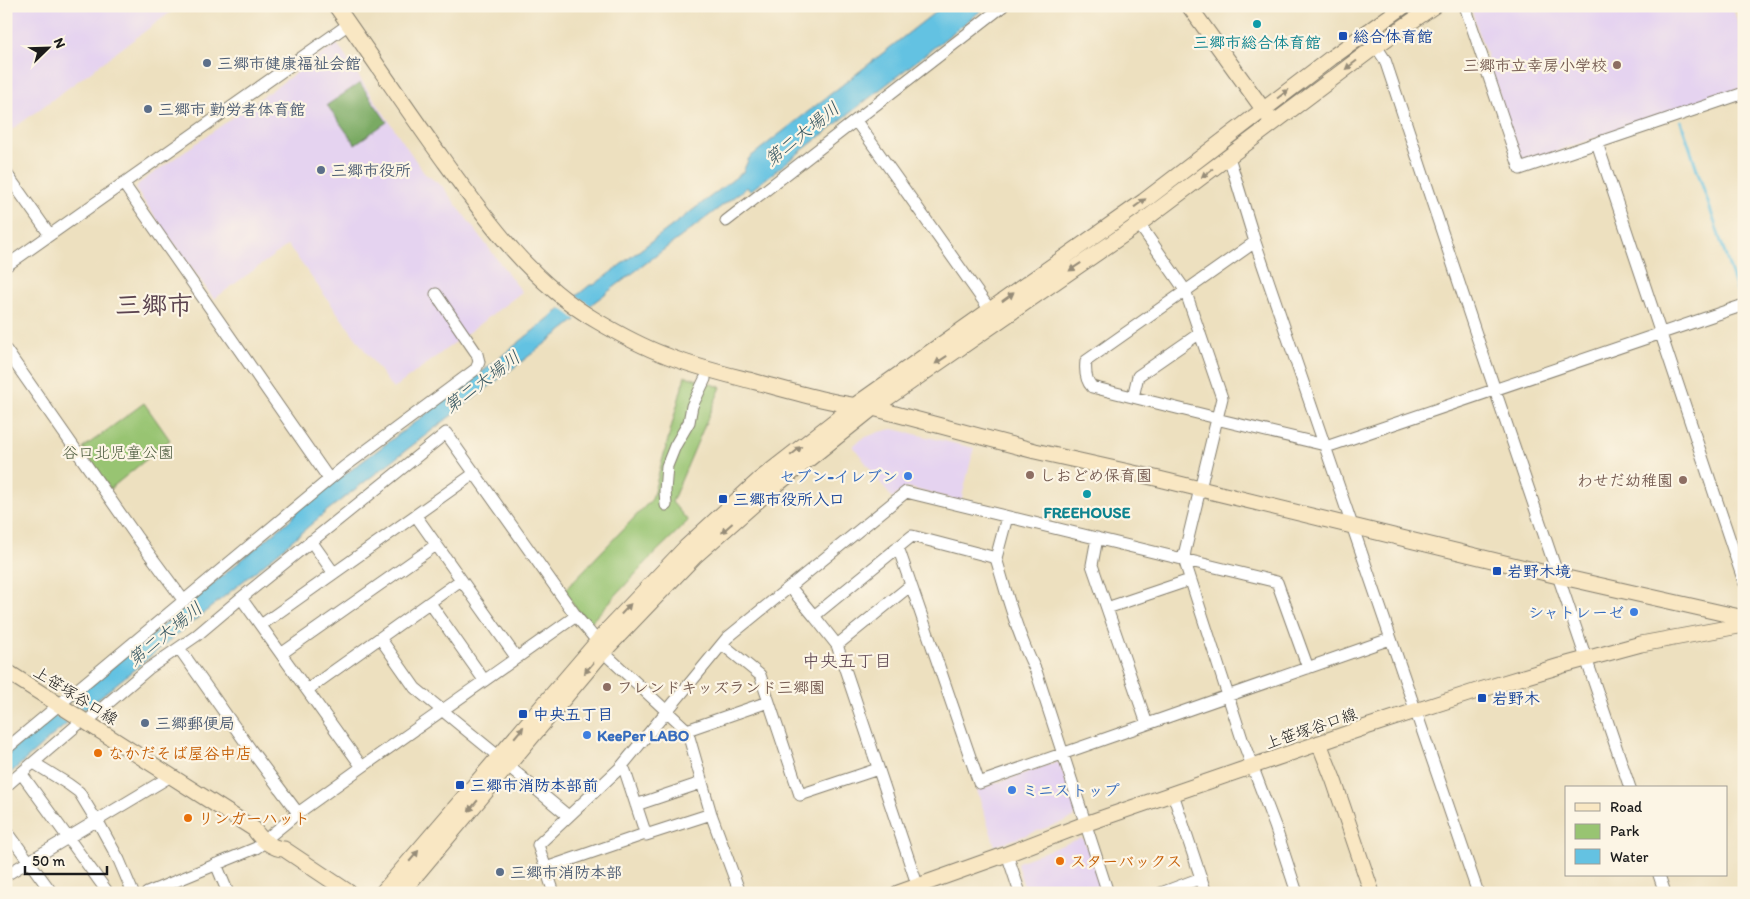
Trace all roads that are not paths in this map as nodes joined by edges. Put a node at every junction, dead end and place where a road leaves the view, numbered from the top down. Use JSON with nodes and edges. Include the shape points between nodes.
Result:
{"nodes":[{"id":1,"x":336,"y":6,"type":"edge"},
{"id":2,"x":1003,"y":6,"type":"edge"},
{"id":3,"x":1189,"y":6,"type":"edge"},
{"id":4,"x":1404,"y":6,"type":"edge"},
{"id":5,"x":1434,"y":6,"type":"edge"},
{"id":6,"x":1465,"y":6,"type":"edge"},
{"id":7,"x":348,"y":24,"type":"junction"},
{"id":8,"x":1376,"y":46,"type":"junction"},
{"id":9,"x":1744,"y":93,"type":"edge"},
{"id":10,"x":1263,"y":109,"type":"junction"},
{"id":11,"x":856,"y":121,"type":"junction"},
{"id":12,"x":1273,"y":124,"type":"junction"},
{"id":13,"x":1597,"y":143,"type":"junction"},
{"id":14,"x":1228,"y":157,"type":"junction"},
{"id":15,"x":6,"y":173,"type":"edge"},
{"id":16,"x":123,"y":183,"type":"junction"},
{"id":17,"x":726,"y":221,"type":"dead end"},
{"id":18,"x":1139,"y":224,"type":"junction"},
{"id":19,"x":50,"y":235,"type":"junction"},
{"id":20,"x":1255,"y":242,"type":"junction"},
{"id":21,"x":6,"y":266,"type":"edge"},
{"id":22,"x":1185,"y":290,"type":"junction"},
{"id":23,"x":436,"y":294,"type":"dead end"},
{"id":24,"x":1744,"y":305,"type":"edge"},
{"id":25,"x":990,"y":310,"type":"junction"},
{"id":26,"x":1200,"y":333,"type":"junction"},
{"id":27,"x":1661,"y":333,"type":"junction"},
{"id":28,"x":6,"y":350,"type":"edge"},
{"id":29,"x":705,"y":379,"type":"dead end"},
{"id":30,"x":1495,"y":391,"type":"junction"},
{"id":31,"x":1133,"y":397,"type":"junction"},
{"id":32,"x":854,"y":406,"type":"junction"},
{"id":33,"x":874,"y":408,"type":"junction"},
{"id":34,"x":1216,"y":418,"type":"junction"},
{"id":35,"x":1325,"y":446,"type":"junction"},
{"id":36,"x":475,"y":473,"type":"junction"},
{"id":37,"x":329,"y":479,"type":"junction"},
{"id":38,"x":1200,"y":490,"type":"junction"},
{"id":39,"x":666,"y":505,"type":"dead end"},
{"id":40,"x":416,"y":516,"type":"junction"},
{"id":41,"x":1007,"y":517,"type":"junction"},
{"id":42,"x":1352,"y":527,"type":"junction"},
{"id":43,"x":1097,"y":538,"type":"junction"},
{"id":44,"x":311,"y":541,"type":"junction"},
{"id":45,"x":436,"y":545,"type":"junction"},
{"id":46,"x":898,"y":547,"type":"junction"},
{"id":47,"x":996,"y":558,"type":"junction"},
{"id":48,"x":1184,"y":559,"type":"junction"},
{"id":49,"x":333,"y":572,"type":"junction"},
{"id":50,"x":1558,"y":576,"type":"junction"},
{"id":51,"x":461,"y":580,"type":"junction"},
{"id":52,"x":1190,"y":580,"type":"junction"},
{"id":53,"x":1744,"y":582,"type":"edge"},
{"id":54,"x":911,"y":585,"type":"junction"},
{"id":55,"x":790,"y":586,"type":"junction"},
{"id":56,"x":241,"y":598,"type":"junction"},
{"id":57,"x":184,"y":601,"type":"junction"},
{"id":58,"x":430,"y":603,"type":"junction"},
{"id":59,"x":1107,"y":608,"type":"junction"},
{"id":60,"x":576,"y":616,"type":"junction"},
{"id":61,"x":814,"y":616,"type":"junction"},
{"id":62,"x":1744,"y":618,"type":"edge"},
{"id":63,"x":261,"y":625,"type":"junction"},
{"id":64,"x":1744,"y":625,"type":"edge"},
{"id":65,"x":380,"y":638,"type":"junction"},
{"id":66,"x":1390,"y":639,"type":"junction"},
{"id":67,"x":722,"y":644,"type":"junction"},
{"id":68,"x":837,"y":645,"type":"junction"},
{"id":69,"x":600,"y":646,"type":"junction"},
{"id":70,"x":180,"y":648,"type":"junction"},
{"id":71,"x":281,"y":654,"type":"junction"},
{"id":72,"x":516,"y":657,"type":"junction"},
{"id":73,"x":1586,"y":659,"type":"junction"},
{"id":74,"x":1308,"y":668,"type":"junction"},
{"id":75,"x":6,"y":671,"type":"edge"},
{"id":76,"x":484,"y":680,"type":"junction"},
{"id":77,"x":307,"y":690,"type":"junction"},
{"id":78,"x":1228,"y":696,"type":"junction"},
{"id":79,"x":768,"y":702,"type":"junction"},
{"id":80,"x":60,"y":706,"type":"junction"},
{"id":81,"x":666,"y":710,"type":"junction"},
{"id":82,"x":443,"y":711,"type":"junction"},
{"id":83,"x":1415,"y":711,"type":"junction"},
{"id":84,"x":84,"y":720,"type":"junction"},
{"id":85,"x":1147,"y":724,"type":"junction"},
{"id":86,"x":686,"y":730,"type":"junction"},
{"id":87,"x":1320,"y":743,"type":"junction"},
{"id":88,"x":6,"y":750,"type":"edge"},
{"id":89,"x":1063,"y":754,"type":"junction"},
{"id":90,"x":503,"y":760,"type":"junction"},
{"id":91,"x":34,"y":763,"type":"junction"},
{"id":92,"x":362,"y":767,"type":"junction"},
{"id":93,"x":621,"y":767,"type":"junction"},
{"id":94,"x":1253,"y":767,"type":"junction"},
{"id":95,"x":878,"y":769,"type":"junction"},
{"id":96,"x":21,"y":773,"type":"junction"},
{"id":97,"x":171,"y":776,"type":"junction"},
{"id":98,"x":701,"y":783,"type":"junction"},
{"id":99,"x":6,"y":786,"type":"edge"},
{"id":100,"x":1629,"y":786,"type":"edge"},
{"id":101,"x":1173,"y":794,"type":"junction"},
{"id":102,"x":636,"y":805,"type":"junction"},
{"id":103,"x":298,"y":813,"type":"junction"},
{"id":104,"x":711,"y":814,"type":"junction"},
{"id":105,"x":567,"y":815,"type":"junction"},
{"id":106,"x":97,"y":820,"type":"junction"},
{"id":107,"x":1085,"y":824,"type":"junction"},
{"id":108,"x":6,"y":830,"type":"edge"},
{"id":109,"x":645,"y":834,"type":"junction"},
{"id":110,"x":68,"y":837,"type":"junction"},
{"id":111,"x":268,"y":838,"type":"junction"},
{"id":112,"x":1007,"y":854,"type":"junction"},
{"id":113,"x":29,"y":861,"type":"junction"},
{"id":114,"x":216,"y":864,"type":"junction"},
{"id":115,"x":546,"y":868,"type":"junction"},
{"id":116,"x":6,"y":875,"type":"edge"},
{"id":117,"x":1659,"y":876,"type":"edge"},
{"id":118,"x":1201,"y":878,"type":"junction"},
{"id":119,"x":919,"y":889,"type":"edge"},
{"id":120,"x":106,"y":890,"type":"dead end"},
{"id":121,"x":132,"y":891,"type":"edge"},
{"id":122,"x":52,"y":893,"type":"edge"},
{"id":123,"x":148,"y":893,"type":"edge"},
{"id":124,"x":228,"y":893,"type":"edge"},
{"id":125,"x":350,"y":893,"type":"edge"},
{"id":126,"x":382,"y":893,"type":"edge"},
{"id":127,"x":401,"y":893,"type":"edge"},
{"id":128,"x":554,"y":893,"type":"edge"},
{"id":129,"x":740,"y":893,"type":"edge"},
{"id":130,"x":898,"y":893,"type":"edge"},
{"id":131,"x":1020,"y":893,"type":"edge"},
{"id":132,"x":1108,"y":893,"type":"edge"},
{"id":133,"x":1161,"y":893,"type":"edge"},
{"id":134,"x":1206,"y":893,"type":"edge"},
{"id":135,"x":1297,"y":893,"type":"edge"},
{"id":136,"x":1372,"y":893,"type":"edge"},
{"id":137,"x":1478,"y":893,"type":"edge"},
{"id":138,"x":1665,"y":893,"type":"edge"}],
"edges":[{"from":1,"to":7,"type":"street"},
{"from":2,"to":11,"type":"street"},
{"from":3,"to":10,"type":"street"},
{"from":10,"to":4,"type":"street","one_way":true},
{"from":5,"to":8,"type":"street"},
{"from":6,"to":13,"type":"street","via":[[1520,169]]},
{"from":7,"to":16,"type":"street"},
{"from":7,"to":32,"type":"street","via":[[482,212],[519,258],[551,288],[597,321],[648,348],[694,365]]},
{"from":8,"to":12,"type":"street","one_way":true},
{"from":8,"to":30,"type":"street","via":[[1385,60]]},
{"from":9,"to":13,"type":"street"},
{"from":10,"to":12,"type":"street"},
{"from":25,"to":10,"type":"street","one_way":true,"via":[[1144,201]]},
{"from":11,"to":17,"type":"street"},
{"from":11,"to":25,"type":"street"},
{"from":12,"to":14,"type":"street"},
{"from":13,"to":27,"type":"street"},
{"from":14,"to":18,"type":"street","one_way":true},
{"from":14,"to":20,"type":"street"},
{"from":15,"to":19,"type":"street"},
{"from":16,"to":19,"type":"street"},
{"from":16,"to":37,"type":"street"},
{"from":18,"to":22,"type":"street"},
{"from":18,"to":33,"type":"street","one_way":true},
{"from":19,"to":21,"type":"street"},
{"from":20,"to":22,"type":"street"},
{"from":20,"to":35,"type":"street"},
{"from":22,"to":26,"type":"street"},
{"from":22,"to":31,"type":"street","via":[[1086,361],[1085,368],[1092,387]]},
{"from":23,"to":37,"type":"street","via":[[477,354],[479,362],[476,369]]},
{"from":24,"to":27,"type":"street"},
{"from":25,"to":32,"type":"street"},
{"from":26,"to":31,"type":"street","via":[[1138,376]]},
{"from":26,"to":34,"type":"street","via":[[1222,398]]},
{"from":27,"to":30,"type":"street"},
{"from":27,"to":53,"type":"street"},
{"from":28,"to":57,"type":"street"},
{"from":29,"to":39,"type":"street","via":[[692,406],[689,422],[667,466]]},
{"from":30,"to":35,"type":"street"},
{"from":30,"to":50,"type":"street"},
{"from":31,"to":34,"type":"street"},
{"from":32,"to":33,"type":"street"},
{"from":69,"to":32,"type":"street","one_way":true,"via":[[686,547],[800,446]]},
{"from":33,"to":38,"type":"street"},
{"from":33,"to":69,"type":"street","one_way":true,"via":[[803,463],[709,544]]},
{"from":34,"to":35,"type":"street"},
{"from":34,"to":38,"type":"street"},
{"from":35,"to":42,"type":"street"},
{"from":36,"to":40,"type":"street"},
{"from":36,"to":44,"type":"street","via":[[446,433]]},
{"from":36,"to":60,"type":"street"},
{"from":37,"to":57,"type":"street"},
{"from":38,"to":42,"type":"street"},
{"from":38,"to":48,"type":"street"},
{"from":40,"to":45,"type":"street"},
{"from":40,"to":49,"type":"street"},
{"from":41,"to":43,"type":"street"},
{"from":41,"to":47,"type":"street"},
{"from":41,"to":55,"type":"street","via":[[906,492]]},
{"from":42,"to":50,"type":"street"},
{"from":42,"to":66,"type":"street"},
{"from":43,"to":48,"type":"street"},
{"from":43,"to":59,"type":"street","via":[[1092,565]]},
{"from":44,"to":49,"type":"street"},
{"from":44,"to":56,"type":"street"},
{"from":45,"to":51,"type":"street"},
{"from":45,"to":71,"type":"street"},
{"from":46,"to":47,"type":"street","via":[[912,536]]},
{"from":46,"to":54,"type":"street"},
{"from":46,"to":61,"type":"street"},
{"from":47,"to":89,"type":"street"},
{"from":48,"to":52,"type":"street"},
{"from":48,"to":74,"type":"street","via":[[1277,582]]},
{"from":49,"to":63,"type":"street"},
{"from":50,"to":62,"type":"street"},
{"from":50,"to":73,"type":"street"},
{"from":51,"to":58,"type":"street"},
{"from":51,"to":72,"type":"street"},
{"from":52,"to":59,"type":"street"},
{"from":52,"to":78,"type":"street"},
{"from":54,"to":68,"type":"street"},
{"from":54,"to":89,"type":"street","via":[[979,783]]},
{"from":55,"to":61,"type":"street"},
{"from":55,"to":67,"type":"street"},
{"from":56,"to":63,"type":"street"},
{"from":56,"to":70,"type":"street"},
{"from":57,"to":80,"type":"street"},
{"from":58,"to":65,"type":"street"},
{"from":58,"to":76,"type":"street"},
{"from":59,"to":85,"type":"street"},
{"from":60,"to":69,"type":"street"},
{"from":60,"to":72,"type":"street"},
{"from":61,"to":68,"type":"street"},
{"from":63,"to":71,"type":"street"},
{"from":64,"to":73,"type":"street","name":"上笹塚谷口線","via":[[1641,644]]},
{"from":65,"to":77,"type":"street"},
{"from":65,"to":82,"type":"street","via":[[415,688]]},
{"from":66,"to":74,"type":"street"},
{"from":66,"to":83,"type":"street"},
{"from":67,"to":79,"type":"street","via":[[760,675]]},
{"from":67,"to":81,"type":"street"},
{"from":68,"to":95,"type":"street"},
{"from":69,"to":81,"type":"street"},
{"from":69,"to":90,"type":"street"},
{"from":70,"to":84,"type":"street"},
{"from":70,"to":103,"type":"street"},
{"from":71,"to":77,"type":"street"},
{"from":72,"to":76,"type":"street"},
{"from":73,"to":83,"type":"street","name":"上笹塚谷口線"},
{"from":73,"to":100,"type":"street"},
{"from":74,"to":78,"type":"street"},
{"from":75,"to":80,"type":"street","name":"上笹塚谷口線"},
{"from":76,"to":82,"type":"street"},
{"from":77,"to":92,"type":"street"},
{"from":78,"to":85,"type":"street"},
{"from":78,"to":94,"type":"street"},
{"from":79,"to":86,"type":"street"},
{"from":79,"to":95,"type":"street","via":[[800,795]]},
{"from":80,"to":84,"type":"street","name":"上笹塚谷口線"},
{"from":80,"to":88,"type":"street"},
{"from":81,"to":86,"type":"street"},
{"from":81,"to":93,"type":"street"},
{"from":82,"to":90,"type":"street"},
{"from":82,"to":92,"type":"street"},
{"from":83,"to":87,"type":"street","name":"上笹塚谷口線"},
{"from":83,"to":137,"type":"street"},
{"from":84,"to":91,"type":"street"},
{"from":84,"to":97,"type":"street","name":"上笹塚谷口線"},
{"from":85,"to":89,"type":"street"},
{"from":86,"to":98,"type":"street"},
{"from":87,"to":94,"type":"street","name":"上笹塚谷口線"},
{"from":87,"to":136,"type":"street"},
{"from":89,"to":107,"type":"street"},
{"from":90,"to":105,"type":"street"},
{"from":126,"to":90,"type":"street","one_way":true},
{"from":90,"to":127,"type":"street","one_way":true},
{"from":91,"to":96,"type":"street"},
{"from":91,"to":106,"type":"street","via":[[78,792]]},
{"from":92,"to":103,"type":"street"},
{"from":93,"to":102,"type":"street"},
{"from":93,"to":105,"type":"street"},
{"from":94,"to":101,"type":"street","name":"上笹塚谷口線"},
{"from":94,"to":135,"type":"street"},
{"from":95,"to":119,"type":"street"},
{"from":96,"to":99,"type":"street"},
{"from":96,"to":110,"type":"street"},
{"from":97,"to":106,"type":"street"},
{"from":97,"to":111,"type":"street","name":"上笹塚谷口線","via":[[254,829],[263,830]]},
{"from":98,"to":102,"type":"street"},
{"from":98,"to":104,"type":"street"},
{"from":101,"to":107,"type":"street","name":"上笹塚谷口線"},
{"from":101,"to":118,"type":"street"},
{"from":102,"to":109,"type":"street"},
{"from":103,"to":111,"type":"street"},
{"from":104,"to":109,"type":"street"},
{"from":104,"to":129,"type":"street"},
{"from":105,"to":115,"type":"street","via":[[538,844]]},
{"from":106,"to":110,"type":"street"},
{"from":106,"to":121,"type":"street"},
{"from":107,"to":112,"type":"street","name":"上笹塚谷口線"},
{"from":107,"to":132,"type":"street"},
{"from":108,"to":113,"type":"street"},
{"from":109,"to":115,"type":"street"},
{"from":110,"to":113,"type":"street"},
{"from":110,"to":120,"type":"street"},
{"from":111,"to":114,"type":"street","via":[[261,846]]},
{"from":111,"to":125,"type":"street","name":"上笹塚谷口線","via":[[282,843],[284,849]]},
{"from":112,"to":119,"type":"street","name":"上笹塚谷口線"},
{"from":112,"to":131,"type":"street"},
{"from":113,"to":116,"type":"street"},
{"from":113,"to":122,"type":"street"},
{"from":114,"to":123,"type":"street"},
{"from":114,"to":124,"type":"street"},
{"from":115,"to":128,"type":"street"},
{"from":117,"to":138,"type":"street"},
{"from":118,"to":133,"type":"street"},
{"from":118,"to":134,"type":"street"},
{"from":119,"to":130,"type":"street","name":"上笹塚谷口線"}]}
